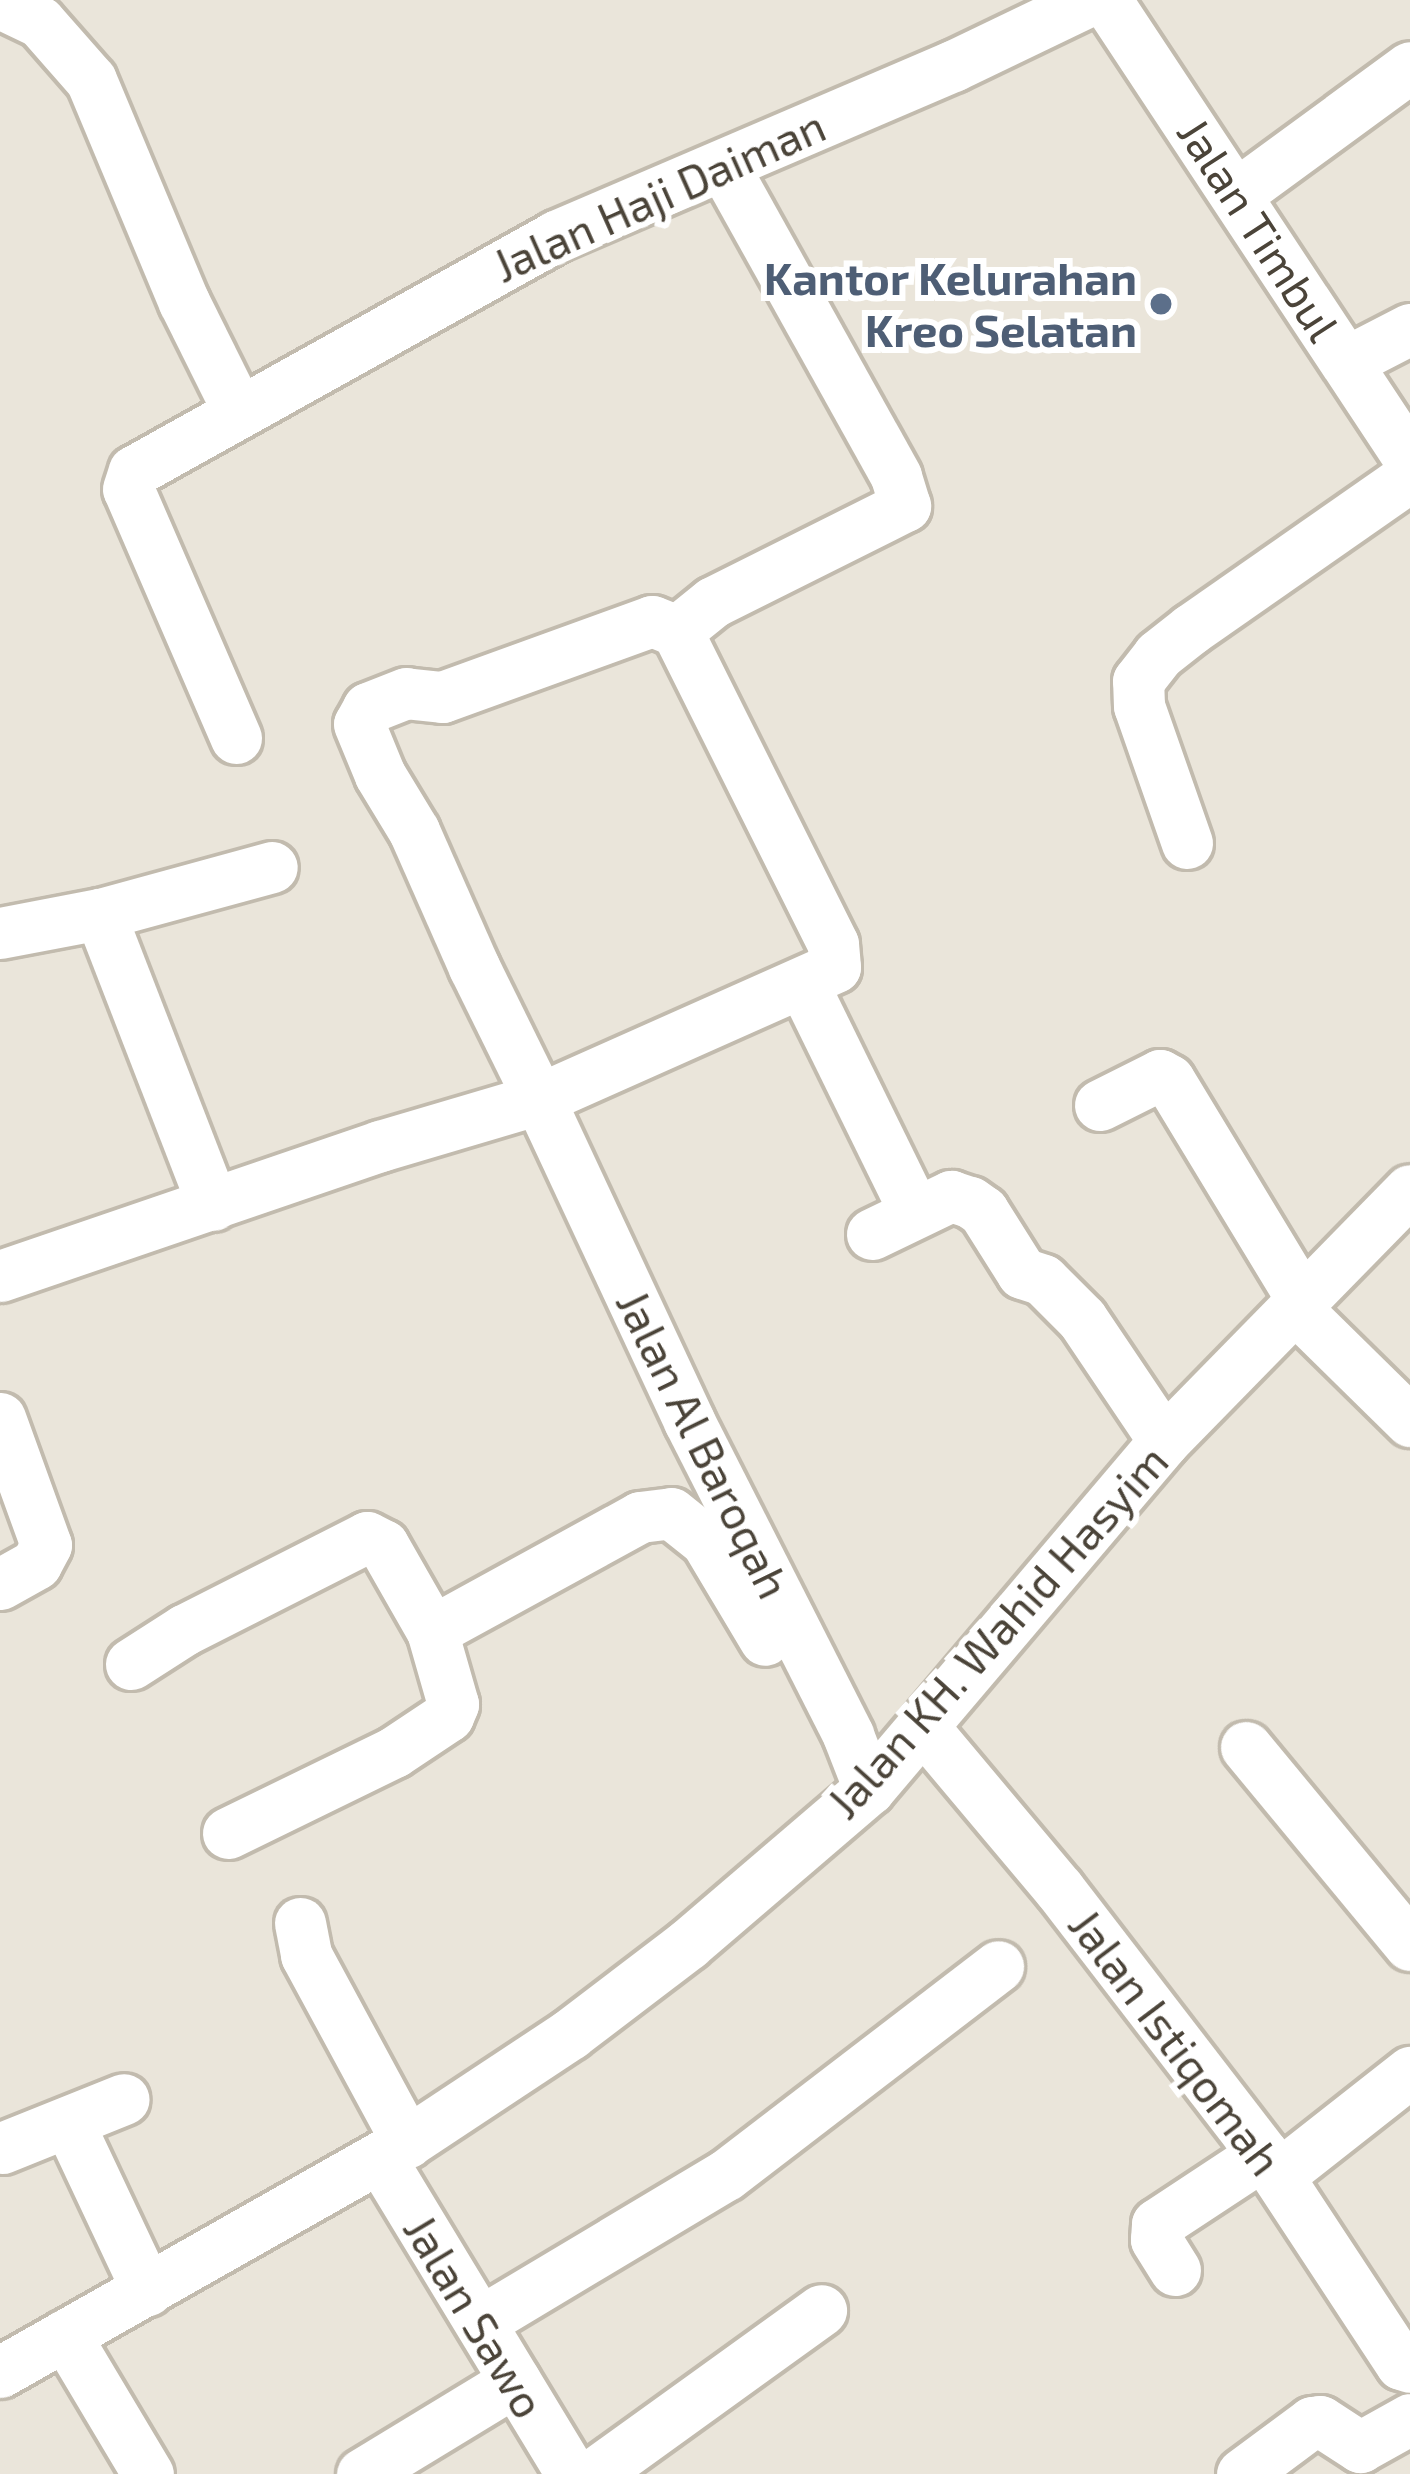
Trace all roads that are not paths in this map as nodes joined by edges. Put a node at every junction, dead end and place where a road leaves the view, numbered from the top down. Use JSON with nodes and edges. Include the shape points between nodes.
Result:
{"nodes":[{"id":1,"x":1090,"y":0,"type":"edge"},
{"id":2,"x":1106,"y":0,"type":"edge"},
{"id":3,"x":0,"y":4,"type":"edge"},
{"id":4,"x":1410,"y":67,"type":"edge"},
{"id":5,"x":724,"y":167,"type":"junction"},
{"id":6,"x":1238,"y":193,"type":"junction"},
{"id":7,"x":1410,"y":329,"type":"edge"},
{"id":8,"x":1346,"y":362,"type":"junction"},
{"id":9,"x":238,"y":409,"type":"junction"},
{"id":10,"x":1410,"y":460,"type":"edge"},
{"id":11,"x":1410,"y":476,"type":"edge"},
{"id":12,"x":677,"y":631,"type":"junction"},
{"id":13,"x":236,"y":738,"type":"dead end"},
{"id":14,"x":1187,"y":844,"type":"dead end"},
{"id":15,"x":272,"y":867,"type":"dead end"},
{"id":16,"x":100,"y":914,"type":"junction"},
{"id":17,"x":0,"y":932,"type":"edge"},
{"id":18,"x":803,"y":984,"type":"junction"},
{"id":19,"x":539,"y":1099,"type":"junction"},
{"id":20,"x":1100,"y":1105,"type":"dead end"},
{"id":21,"x":1410,"y":1190,"type":"edge"},
{"id":22,"x":213,"y":1205,"type":"junction"},
{"id":23,"x":0,"y":1276,"type":"edge"},
{"id":24,"x":1297,"y":1303,"type":"junction"},
{"id":25,"x":0,"y":1418,"type":"edge"},
{"id":26,"x":1410,"y":1421,"type":"edge"},
{"id":27,"x":1164,"y":1442,"type":"junction"},
{"id":28,"x":0,"y":1584,"type":"edge"},
{"id":29,"x":432,"y":1631,"type":"junction"},
{"id":30,"x":131,"y":1664,"type":"dead end"},
{"id":31,"x":923,"y":1727,"type":"junction"},
{"id":32,"x":1246,"y":1747,"type":"dead end"},
{"id":33,"x":863,"y":1793,"type":"junction"},
{"id":34,"x":229,"y":1832,"type":"dead end"},
{"id":35,"x":300,"y":1923,"type":"dead end"},
{"id":36,"x":1410,"y":1945,"type":"edge"},
{"id":37,"x":998,"y":1966,"type":"dead end"},
{"id":38,"x":1410,"y":2072,"type":"edge"},
{"id":39,"x":124,"y":2099,"type":"dead end"},
{"id":40,"x":68,"y":2122,"type":"junction"},
{"id":41,"x":2,"y":2149,"type":"edge"},
{"id":42,"x":393,"y":2150,"type":"junction"},
{"id":43,"x":1271,"y":2165,"type":"junction"},
{"id":44,"x":1175,"y":2270,"type":"dead end"},
{"id":45,"x":146,"y":2290,"type":"junction"},
{"id":46,"x":821,"y":2310,"type":"dead end"},
{"id":47,"x":480,"y":2323,"type":"junction"},
{"id":48,"x":65,"y":2335,"type":"junction"},
{"id":49,"x":1410,"y":2367,"type":"edge"},
{"id":50,"x":0,"y":2372,"type":"edge"},
{"id":51,"x":515,"y":2381,"type":"junction"},
{"id":52,"x":1410,"y":2419,"type":"edge"},
{"id":53,"x":575,"y":2473,"type":"edge"},
{"id":54,"x":148,"y":2474,"type":"edge"},
{"id":55,"x":362,"y":2474,"type":"edge"},
{"id":56,"x":1242,"y":2474,"type":"edge"}],
"edges":[{"from":1,"to":5,"type":"street","name":"Jalan Haji Daiman"},
{"from":2,"to":6,"type":"street","name":"Jalan Timbul"},
{"from":3,"to":9,"type":"street","via":[[40,22],[91,80]]},
{"from":4,"to":6,"type":"street"},
{"from":5,"to":9,"type":"street","name":"Jalan Haji Daiman","via":[[556,236]]},
{"from":5,"to":12,"type":"street","via":[[906,496],[899,514],[713,602]]},
{"from":6,"to":8,"type":"street","name":"Jalan Timbul"},
{"from":7,"to":8,"type":"street"},
{"from":8,"to":10,"type":"street","name":"Jalan Timbul"},
{"from":9,"to":13,"type":"street","name":"Jalan Haji Daiman","via":[[141,465],[128,489]]},
{"from":11,"to":14,"type":"street","via":[[1191,629],[1138,682]]},
{"from":12,"to":18,"type":"street","via":[[833,944],[835,967]]},
{"from":12,"to":19,"type":"street","name":"Jalan Al Baroqah","via":[[652,621],[442,698],[406,693],[368,708],[359,724]]},
{"from":15,"to":16,"type":"street"},
{"from":16,"to":17,"type":"street"},
{"from":16,"to":22,"type":"street"},
{"from":18,"to":19,"type":"street"},
{"from":18,"to":27,"type":"street","via":[[893,1222],[951,1196],[983,1211],[1022,1274],[1043,1280],[1082,1318]]},
{"from":19,"to":22,"type":"street"},
{"from":19,"to":33,"type":"street","name":"Jalan Al Baroqah"},
{"from":20,"to":24,"type":"street","via":[[1148,1079],[1169,1080]]},
{"from":21,"to":24,"type":"street","name":"Jalan KH. Wahid Hasyim"},
{"from":22,"to":23,"type":"street"},
{"from":24,"to":26,"type":"street"},
{"from":24,"to":27,"type":"street","name":"Jalan KH. Wahid Hasyim"},
{"from":25,"to":28,"type":"street","via":[[46,1545],[36,1564]]},
{"from":27,"to":31,"type":"street","name":"Jalan KH. Wahid Hasyim"},
{"from":29,"to":30,"type":"street","via":[[383,1544],[367,1537]]},
{"from":29,"to":33,"type":"street","via":[[640,1517],[671,1513],[706,1541]]},
{"from":29,"to":34,"type":"street","via":[[453,1704],[448,1716],[394,1752]]},
{"from":31,"to":33,"type":"street","name":"Jalan KH. Wahid Hasyim"},
{"from":31,"to":43,"type":"street","name":"Jalan Istiqomah","via":[[1059,1888]]},
{"from":32,"to":36,"type":"street"},
{"from":33,"to":42,"type":"street","name":"Jalan KH. Wahid Hasyim","via":[[571,2034]]},
{"from":35,"to":42,"type":"street","name":"Jalan Sawo","via":[[306,1955]]},
{"from":37,"to":47,"type":"street","via":[[725,2175]]},
{"from":38,"to":43,"type":"street"},
{"from":39,"to":40,"type":"street"},
{"from":40,"to":41,"type":"street"},
{"from":40,"to":45,"type":"street"},
{"from":42,"to":45,"type":"street","name":"Jalan KH. Wahid Hasyim"},
{"from":42,"to":47,"type":"street","name":"Jalan Sawo"},
{"from":43,"to":44,"type":"street","via":[[1156,2224]]},
{"from":43,"to":49,"type":"street","name":"Jalan Istiqomah","via":[[1401,2365]]},
{"from":45,"to":48,"type":"street","name":"Jalan KH. Wahid Hasyim"},
{"from":46,"to":53,"type":"street"},
{"from":47,"to":51,"type":"street","name":"Jalan Sawo"},
{"from":48,"to":50,"type":"street","name":"Jalan KH. Wahid Hasyim"},
{"from":48,"to":54,"type":"street"},
{"from":51,"to":53,"type":"street","name":"Jalan Sawo"},
{"from":51,"to":55,"type":"street"},
{"from":52,"to":56,"type":"street","via":[[1360,2446],[1312,2422]]}]}
